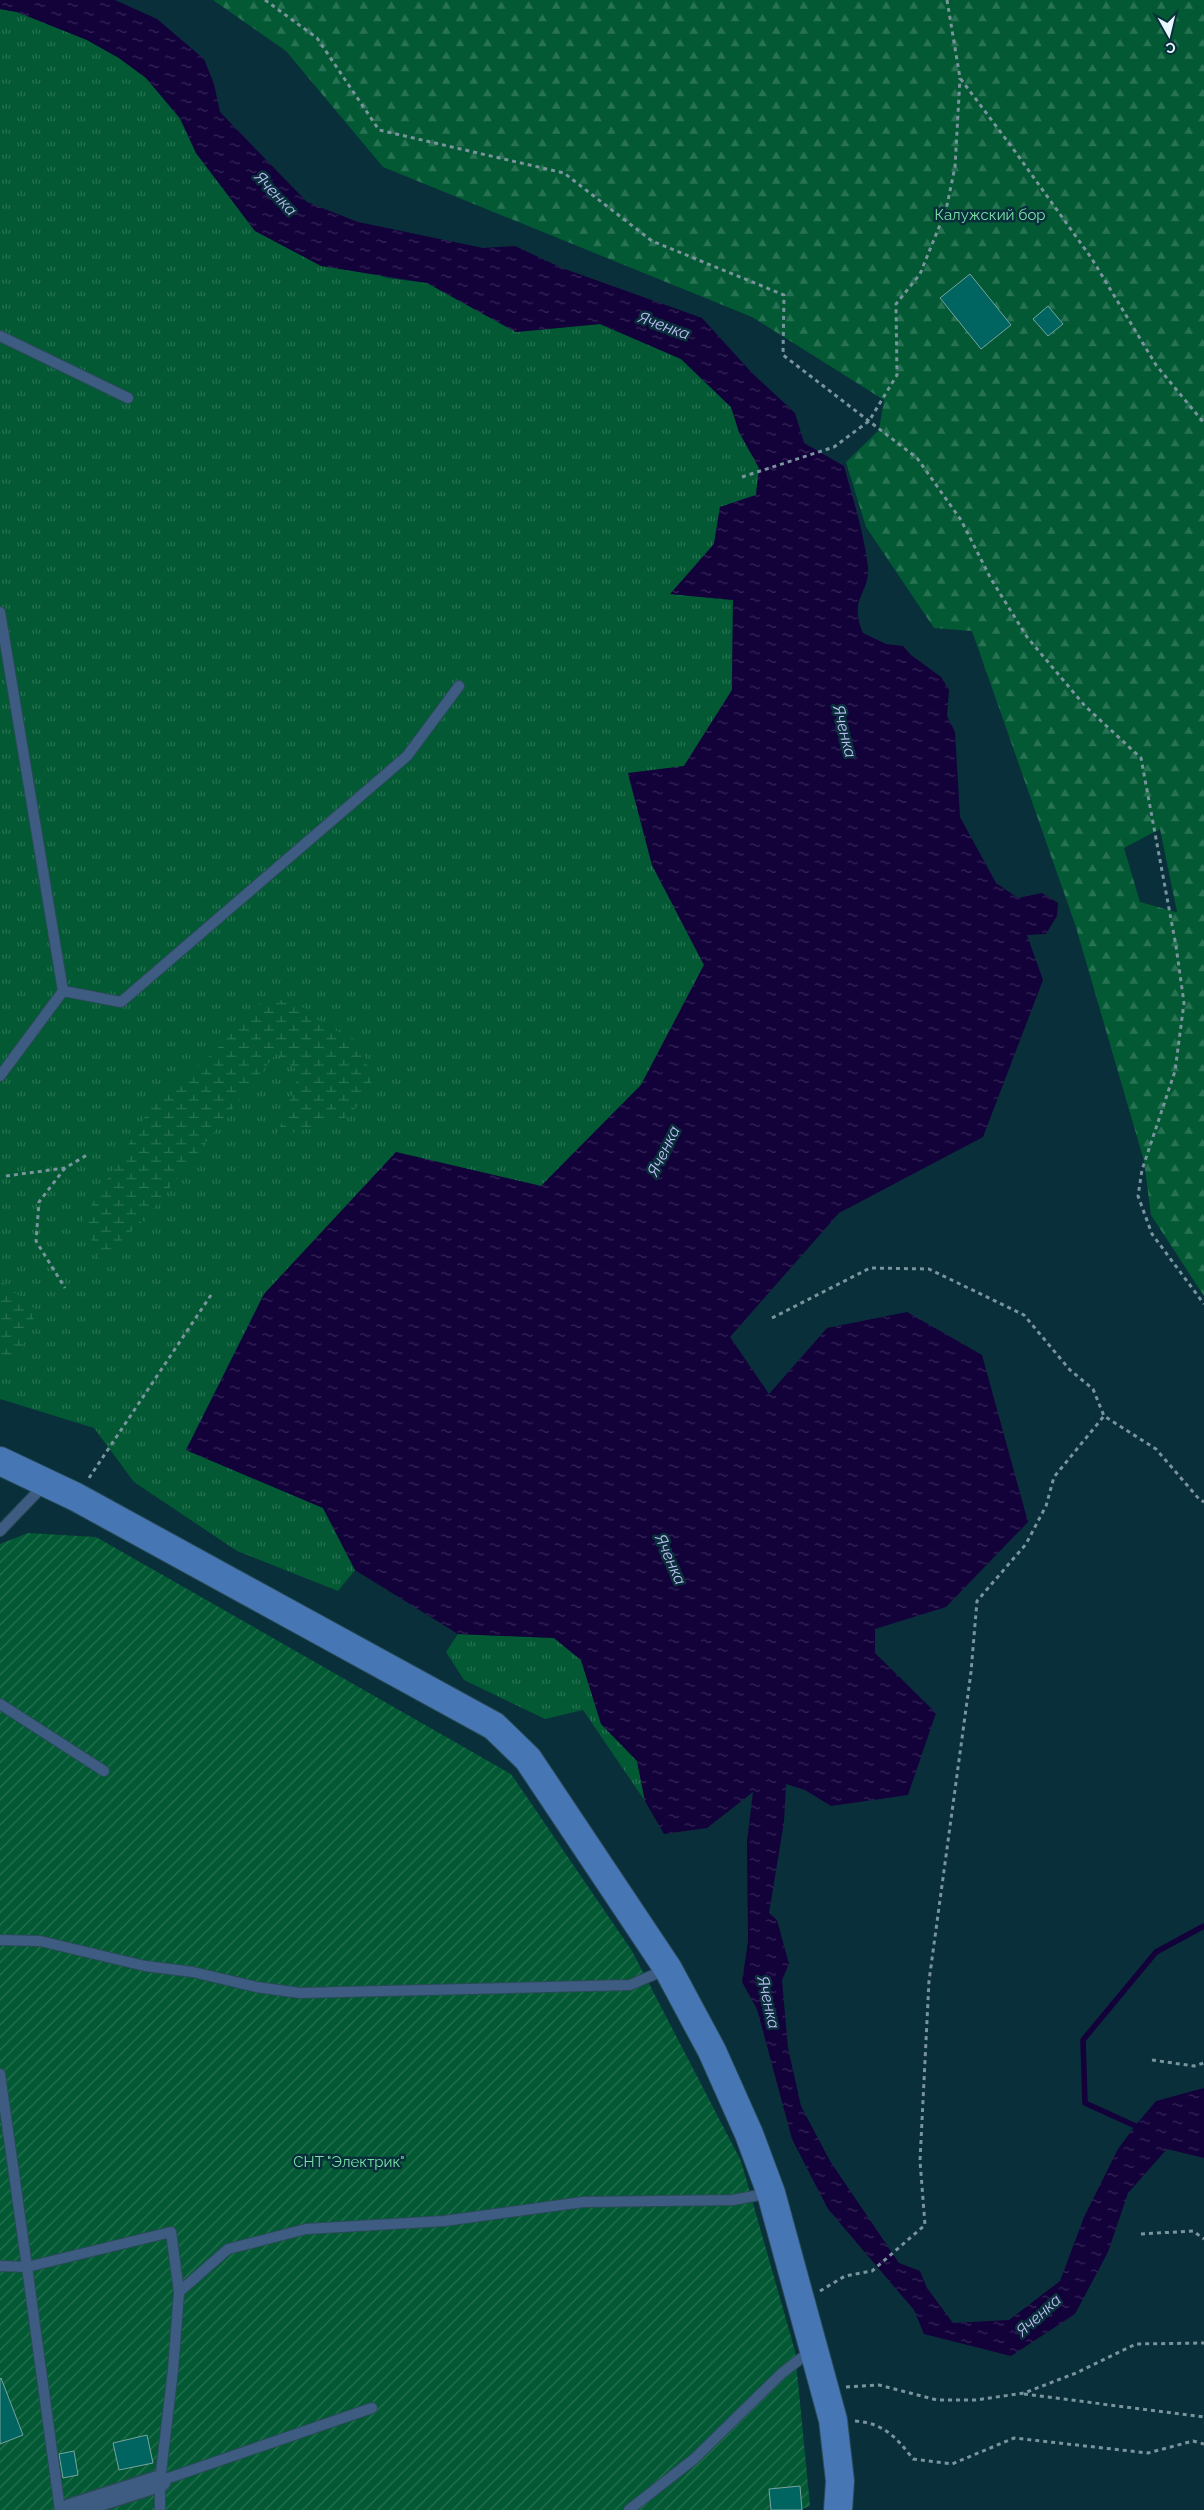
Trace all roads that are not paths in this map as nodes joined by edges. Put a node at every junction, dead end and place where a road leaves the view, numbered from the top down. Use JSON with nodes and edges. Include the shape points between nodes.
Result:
{"nodes":[{"id":1,"x":0,"y":336,"type":"edge"},
{"id":2,"x":128,"y":398,"type":"dead end"},
{"id":3,"x":0,"y":612,"type":"edge"},
{"id":4,"x":459,"y":686,"type":"dead end"},
{"id":5,"x":63,"y":991,"type":"junction"},
{"id":6,"x":0,"y":1076,"type":"edge"},
{"id":7,"x":0,"y":1461,"type":"edge"},
{"id":8,"x":46,"y":1483,"type":"junction"},
{"id":9,"x":0,"y":1532,"type":"edge"},
{"id":10,"x":0,"y":1704,"type":"edge"},
{"id":11,"x":104,"y":1771,"type":"dead end"},
{"id":12,"x":0,"y":1940,"type":"edge"},
{"id":13,"x":668,"y":1969,"type":"junction"},
{"id":14,"x":0,"y":2074,"type":"edge"},
{"id":15,"x":771,"y":2193,"type":"junction"},
{"id":16,"x":0,"y":2266,"type":"edge"},
{"id":17,"x":27,"y":2267,"type":"junction"},
{"id":18,"x":179,"y":2292,"type":"junction"},
{"id":19,"x":815,"y":2348,"type":"junction"},
{"id":20,"x":372,"y":2408,"type":"dead end"},
{"id":21,"x":160,"y":2481,"type":"junction"},
{"id":22,"x":60,"y":2510,"type":"edge"},
{"id":23,"x":69,"y":2510,"type":"edge"},
{"id":24,"x":160,"y":2510,"type":"edge"},
{"id":25,"x":629,"y":2510,"type":"edge"},
{"id":26,"x":838,"y":2510,"type":"edge"}],
"edges":[{"from":1,"to":2,"type":"lane"},
{"from":3,"to":5,"type":"lane"},
{"from":4,"to":5,"type":"lane","via":[[407,756],[121,1002]]},
{"from":5,"to":6,"type":"lane"},
{"from":7,"to":8,"type":"street"},
{"from":8,"to":9,"type":"lane"},
{"from":8,"to":13,"type":"street","via":[[494,1726],[528,1759]]},
{"from":10,"to":11,"type":"lane"},
{"from":12,"to":13,"type":"lane","via":[[40,1941],[145,1966],[300,1993],[630,1984]]},
{"from":13,"to":15,"type":"street","via":[[712,2051]]},
{"from":14,"to":17,"type":"lane"},
{"from":15,"to":18,"type":"lane","via":[[733,2200],[584,2202],[444,2221],[306,2229],[228,2249]]},
{"from":15,"to":19,"type":"street"},
{"from":16,"to":17,"type":"lane"},
{"from":17,"to":18,"type":"lane","via":[[171,2232]]},
{"from":17,"to":22,"type":"lane"},
{"from":18,"to":21,"type":"lane"},
{"from":19,"to":25,"type":"lane","via":[[782,2373],[694,2459]]},
{"from":19,"to":26,"type":"street","via":[[833,2420],[840,2481]]},
{"from":20,"to":21,"type":"lane"},
{"from":21,"to":23,"type":"street"},
{"from":21,"to":24,"type":"lane"}]}
